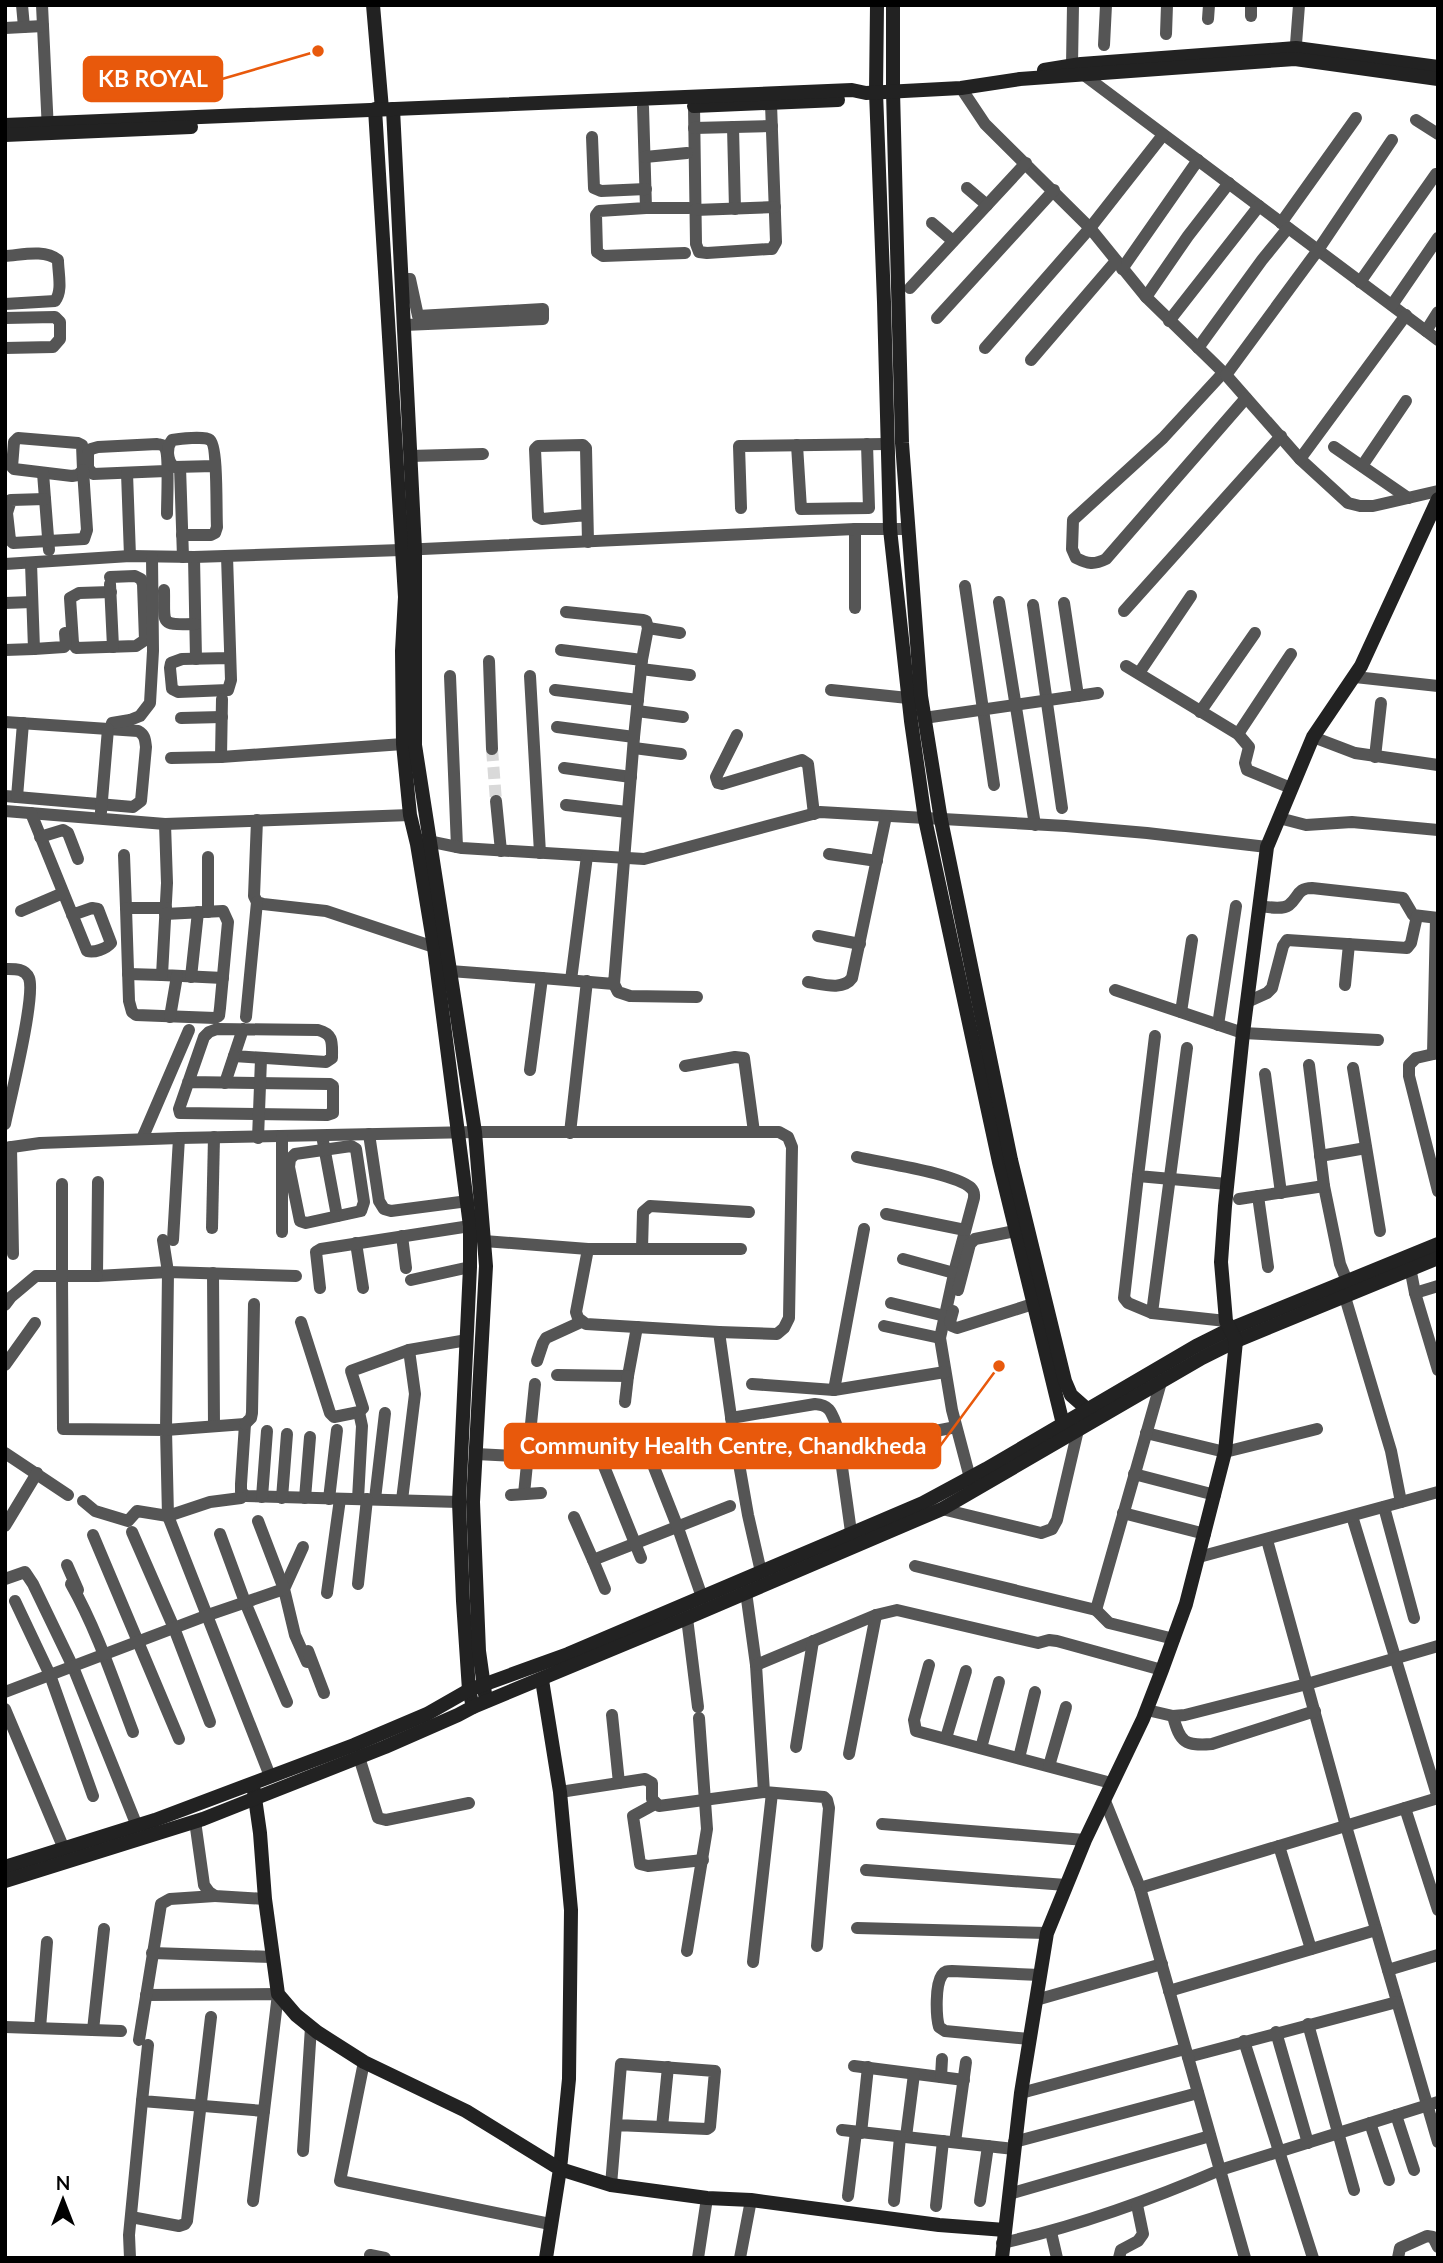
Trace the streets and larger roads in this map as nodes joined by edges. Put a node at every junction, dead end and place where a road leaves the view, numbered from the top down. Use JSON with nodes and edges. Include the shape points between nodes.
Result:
{"nodes":[{"id":1,"x":22,"y":5,"type":"edge"},
{"id":2,"x":42,"y":5,"type":"edge"},
{"id":3,"x":373,"y":5,"type":"edge"},
{"id":4,"x":877,"y":5,"type":"edge"},
{"id":5,"x":893,"y":5,"type":"edge"},
{"id":6,"x":1073,"y":5,"type":"edge"},
{"id":7,"x":1106,"y":5,"type":"edge"},
{"id":8,"x":1167,"y":5,"type":"edge"},
{"id":9,"x":1209,"y":5,"type":"edge"},
{"id":10,"x":1299,"y":5,"type":"edge"},
{"id":11,"x":1208,"y":19,"type":"dead end"},
{"id":12,"x":43,"y":26,"type":"junction"},
{"id":13,"x":24,"y":27,"type":"junction"},
{"id":14,"x":5,"y":28,"type":"edge"},
{"id":15,"x":1166,"y":34,"type":"dead end"},
{"id":16,"x":1104,"y":45,"type":"dead end"},
{"id":17,"x":1295,"y":53,"type":"junction"},
{"id":18,"x":1072,"y":65,"type":"junction"},
{"id":19,"x":1438,"y":67,"type":"edge"},
{"id":20,"x":1084,"y":75,"type":"junction"},
{"id":21,"x":1020,"y":79,"type":"junction"},
{"id":22,"x":1438,"y":79,"type":"edge"},
{"id":23,"x":961,"y":88,"type":"junction"},
{"id":24,"x":892,"y":90,"type":"junction"},
{"id":25,"x":871,"y":92,"type":"junction"},
{"id":26,"x":771,"y":104,"type":"junction"},
{"id":27,"x":694,"y":106,"type":"junction"},
{"id":28,"x":643,"y":107,"type":"junction"},
{"id":29,"x":384,"y":113,"type":"junction"},
{"id":30,"x":1356,"y":118,"type":"dead end"},
{"id":31,"x":1416,"y":120,"type":"dead end"},
{"id":32,"x":5,"y":125,"type":"edge"},
{"id":33,"x":772,"y":126,"type":"junction"},
{"id":34,"x":733,"y":127,"type":"junction"},
{"id":35,"x":48,"y":128,"type":"junction"},
{"id":36,"x":694,"y":128,"type":"junction"},
{"id":37,"x":1438,"y":134,"type":"edge"},
{"id":38,"x":5,"y":135,"type":"edge"},
{"id":39,"x":1163,"y":135,"type":"junction"},
{"id":40,"x":592,"y":137,"type":"dead end"},
{"id":41,"x":1392,"y":140,"type":"dead end"},
{"id":42,"x":687,"y":153,"type":"dead end"},
{"id":43,"x":645,"y":156,"type":"junction"},
{"id":44,"x":1198,"y":160,"type":"junction"},
{"id":45,"x":1026,"y":163,"type":"junction"},
{"id":46,"x":1436,"y":174,"type":"dead end"},
{"id":47,"x":1228,"y":183,"type":"junction"},
{"id":48,"x":967,"y":188,"type":"dead end"},
{"id":49,"x":646,"y":189,"type":"junction"},
{"id":50,"x":1054,"y":190,"type":"junction"},
{"id":51,"x":987,"y":205,"type":"junction"},
{"id":52,"x":1259,"y":206,"type":"junction"},
{"id":53,"x":775,"y":207,"type":"junction"},
{"id":54,"x":646,"y":208,"type":"junction"},
{"id":55,"x":692,"y":209,"type":"junction"},
{"id":56,"x":735,"y":209,"type":"junction"},
{"id":57,"x":932,"y":223,"type":"dead end"},
{"id":58,"x":1285,"y":225,"type":"junction"},
{"id":59,"x":1090,"y":228,"type":"junction"},
{"id":60,"x":1438,"y":238,"type":"edge"},
{"id":61,"x":953,"y":241,"type":"junction"},
{"id":62,"x":1318,"y":250,"type":"junction"},
{"id":63,"x":685,"y":253,"type":"dead end"},
{"id":64,"x":5,"y":256,"type":"edge"},
{"id":65,"x":1119,"y":265,"type":"junction"},
{"id":66,"x":401,"y":279,"type":"junction"},
{"id":67,"x":1360,"y":282,"type":"junction"},
{"id":68,"x":910,"y":288,"type":"dead end"},
{"id":69,"x":1146,"y":297,"type":"junction"},
{"id":70,"x":5,"y":304,"type":"edge"},
{"id":71,"x":1392,"y":305,"type":"junction"},
{"id":72,"x":1438,"y":312,"type":"edge"},
{"id":73,"x":1406,"y":315,"type":"junction"},
{"id":74,"x":5,"y":318,"type":"edge"},
{"id":75,"x":937,"y":318,"type":"dead end"},
{"id":76,"x":419,"y":320,"type":"junction"},
{"id":77,"x":1169,"y":321,"type":"junction"},
{"id":78,"x":404,"y":325,"type":"junction"},
{"id":79,"x":1426,"y":331,"type":"junction"},
{"id":80,"x":1438,"y":340,"type":"edge"},
{"id":81,"x":5,"y":348,"type":"edge"},
{"id":82,"x":985,"y":348,"type":"dead end"},
{"id":83,"x":1198,"y":348,"type":"junction"},
{"id":84,"x":1031,"y":360,"type":"dead end"},
{"id":85,"x":1224,"y":374,"type":"junction"},
{"id":86,"x":1245,"y":398,"type":"junction"},
{"id":87,"x":1406,"y":401,"type":"dead end"},
{"id":88,"x":1281,"y":436,"type":"junction"},
{"id":89,"x":867,"y":444,"type":"junction"},
{"id":90,"x":886,"y":444,"type":"junction"},
{"id":91,"x":797,"y":445,"type":"junction"},
{"id":92,"x":1334,"y":447,"type":"dead end"},
{"id":93,"x":483,"y":454,"type":"dead end"},
{"id":94,"x":410,"y":456,"type":"junction"},
{"id":95,"x":1300,"y":459,"type":"junction"},
{"id":96,"x":215,"y":466,"type":"junction"},
{"id":97,"x":1362,"y":466,"type":"junction"},
{"id":98,"x":180,"y":467,"type":"junction"},
{"id":99,"x":83,"y":470,"type":"junction"},
{"id":100,"x":166,"y":471,"type":"junction"},
{"id":101,"x":43,"y":473,"type":"junction"},
{"id":102,"x":127,"y":473,"type":"junction"},
{"id":103,"x":1438,"y":491,"type":"edge"},
{"id":104,"x":1408,"y":498,"type":"junction"},
{"id":105,"x":45,"y":499,"type":"junction"},
{"id":106,"x":1438,"y":499,"type":"edge"},
{"id":107,"x":741,"y":508,"type":"dead end"},
{"id":108,"x":167,"y":514,"type":"dead end"},
{"id":109,"x":587,"y":515,"type":"junction"},
{"id":110,"x":855,"y":529,"type":"junction"},
{"id":111,"x":890,"y":529,"type":"junction"},
{"id":112,"x":907,"y":529,"type":"junction"},
{"id":113,"x":182,"y":535,"type":"junction"},
{"id":114,"x":49,"y":542,"type":"junction"},
{"id":115,"x":588,"y":542,"type":"junction"},
{"id":116,"x":408,"y":550,"type":"junction"},
{"id":117,"x":130,"y":556,"type":"junction"},
{"id":118,"x":227,"y":556,"type":"junction"},
{"id":119,"x":152,"y":557,"type":"junction"},
{"id":120,"x":188,"y":557,"type":"junction"},
{"id":121,"x":109,"y":558,"type":"junction"},
{"id":122,"x":50,"y":561,"type":"junction"},
{"id":123,"x":31,"y":563,"type":"junction"},
{"id":124,"x":5,"y":564,"type":"edge"},
{"id":125,"x":110,"y":577,"type":"junction"},
{"id":126,"x":965,"y":586,"type":"dead end"},
{"id":127,"x":63,"y":590,"type":"dead end"},
{"id":128,"x":164,"y":590,"type":"dead end"},
{"id":129,"x":111,"y":592,"type":"junction"},
{"id":130,"x":1191,"y":596,"type":"dead end"},
{"id":131,"x":32,"y":602,"type":"junction"},
{"id":132,"x":999,"y":602,"type":"dead end"},
{"id":133,"x":5,"y":603,"type":"edge"},
{"id":134,"x":1064,"y":603,"type":"dead end"},
{"id":135,"x":1033,"y":605,"type":"dead end"},
{"id":136,"x":855,"y":608,"type":"dead end"},
{"id":137,"x":1124,"y":611,"type":"dead end"},
{"id":138,"x":566,"y":612,"type":"dead end"},
{"id":139,"x":195,"y":624,"type":"junction"},
{"id":140,"x":648,"y":628,"type":"junction"},
{"id":141,"x":680,"y":633,"type":"dead end"},
{"id":142,"x":1255,"y":634,"type":"dead end"},
{"id":143,"x":113,"y":647,"type":"junction"},
{"id":144,"x":34,"y":649,"type":"junction"},
{"id":145,"x":5,"y":650,"type":"edge"},
{"id":146,"x":561,"y":650,"type":"dead end"},
{"id":147,"x":1291,"y":654,"type":"dead end"},
{"id":148,"x":230,"y":658,"type":"junction"},
{"id":149,"x":196,"y":659,"type":"junction"},
{"id":150,"x":489,"y":661,"type":"dead end"},
{"id":151,"x":642,"y":664,"type":"junction"},
{"id":152,"x":1126,"y":666,"type":"dead end"},
{"id":153,"x":1139,"y":673,"type":"junction"},
{"id":154,"x":691,"y":675,"type":"dead end"},
{"id":155,"x":450,"y":676,"type":"dead end"},
{"id":156,"x":530,"y":676,"type":"dead end"},
{"id":157,"x":1355,"y":677,"type":"junction"},
{"id":158,"x":1438,"y":686,"type":"edge"},
{"id":159,"x":555,"y":690,"type":"dead end"},
{"id":160,"x":831,"y":690,"type":"dead end"},
{"id":161,"x":1098,"y":693,"type":"dead end"},
{"id":162,"x":1078,"y":696,"type":"junction"},
{"id":163,"x":908,"y":698,"type":"junction"},
{"id":164,"x":222,"y":699,"type":"dead end"},
{"id":165,"x":1047,"y":700,"type":"junction"},
{"id":166,"x":1381,"y":704,"type":"dead end"},
{"id":167,"x":1014,"y":705,"type":"junction"},
{"id":168,"x":637,"y":706,"type":"junction"},
{"id":169,"x":983,"y":709,"type":"junction"},
{"id":170,"x":1200,"y":712,"type":"junction"},
{"id":171,"x":5,"y":715,"type":"edge"},
{"id":172,"x":222,"y":717,"type":"junction"},
{"id":173,"x":683,"y":717,"type":"dead end"},
{"id":174,"x":181,"y":718,"type":"dead end"},
{"id":175,"x":924,"y":718,"type":"junction"},
{"id":176,"x":5,"y":722,"type":"edge"},
{"id":177,"x":23,"y":723,"type":"junction"},
{"id":178,"x":557,"y":727,"type":"dead end"},
{"id":179,"x":108,"y":729,"type":"junction"},
{"id":180,"x":1238,"y":734,"type":"junction"},
{"id":181,"x":737,"y":735,"type":"dead end"},
{"id":182,"x":1313,"y":737,"type":"junction"},
{"id":183,"x":634,"y":743,"type":"junction"},
{"id":184,"x":403,"y":744,"type":"junction"},
{"id":185,"x":492,"y":749,"type":"tunnel mouth"},
{"id":186,"x":681,"y":754,"type":"dead end"},
{"id":187,"x":1375,"y":757,"type":"junction"},
{"id":188,"x":171,"y":758,"type":"dead end"},
{"id":189,"x":221,"y":758,"type":"junction"},
{"id":190,"x":1438,"y":765,"type":"edge"},
{"id":191,"x":564,"y":768,"type":"dead end"},
{"id":192,"x":631,"y":777,"type":"junction"},
{"id":193,"x":994,"y":785,"type":"dead end"},
{"id":194,"x":1291,"y":788,"type":"junction"},
{"id":195,"x":11,"y":797,"type":"edge"},
{"id":196,"x":496,"y":802,"type":"tunnel mouth"},
{"id":197,"x":566,"y":805,"type":"dead end"},
{"id":198,"x":1062,"y":807,"type":"dead end"},
{"id":199,"x":5,"y":811,"type":"edge"},
{"id":200,"x":101,"y":811,"type":"junction"},
{"id":201,"x":31,"y":813,"type":"junction"},
{"id":202,"x":627,"y":813,"type":"junction"},
{"id":203,"x":814,"y":814,"type":"junction"},
{"id":204,"x":410,"y":815,"type":"junction"},
{"id":205,"x":886,"y":816,"type":"junction"},
{"id":206,"x":1279,"y":818,"type":"junction"},
{"id":207,"x":925,"y":819,"type":"junction"},
{"id":208,"x":257,"y":820,"type":"junction"},
{"id":209,"x":941,"y":820,"type":"junction"},
{"id":210,"x":166,"y":824,"type":"junction"},
{"id":211,"x":1035,"y":825,"type":"junction"},
{"id":212,"x":1438,"y":830,"type":"edge"},
{"id":213,"x":40,"y":837,"type":"junction"},
{"id":214,"x":416,"y":839,"type":"junction"},
{"id":215,"x":431,"y":842,"type":"junction"},
{"id":216,"x":457,"y":847,"type":"junction"},
{"id":217,"x":1267,"y":847,"type":"junction"},
{"id":218,"x":501,"y":851,"type":"junction"},
{"id":219,"x":540,"y":853,"type":"junction"},
{"id":220,"x":829,"y":853,"type":"dead end"},
{"id":221,"x":124,"y":855,"type":"dead end"},
{"id":222,"x":587,"y":856,"type":"junction"},
{"id":223,"x":208,"y":857,"type":"dead end"},
{"id":224,"x":78,"y":859,"type":"dead end"},
{"id":225,"x":625,"y":859,"type":"junction"},
{"id":226,"x":877,"y":861,"type":"junction"},
{"id":227,"x":63,"y":893,"type":"junction"},
{"id":228,"x":257,"y":902,"type":"junction"},
{"id":229,"x":1236,"y":906,"type":"dead end"},
{"id":230,"x":1259,"y":906,"type":"junction"},
{"id":231,"x":126,"y":908,"type":"junction"},
{"id":232,"x":21,"y":911,"type":"dead end"},
{"id":233,"x":165,"y":911,"type":"junction"},
{"id":234,"x":203,"y":912,"type":"junction"},
{"id":235,"x":72,"y":915,"type":"dead end"},
{"id":236,"x":1417,"y":916,"type":"junction"},
{"id":237,"x":1437,"y":918,"type":"edge"},
{"id":238,"x":818,"y":936,"type":"dead end"},
{"id":239,"x":1192,"y":940,"type":"dead end"},
{"id":240,"x":859,"y":944,"type":"junction"},
{"id":241,"x":1349,"y":944,"type":"junction"},
{"id":242,"x":434,"y":947,"type":"junction"},
{"id":243,"x":5,"y":969,"type":"edge"},
{"id":244,"x":450,"y":971,"type":"junction"},
{"id":245,"x":128,"y":974,"type":"junction"},
{"id":246,"x":162,"y":975,"type":"junction"},
{"id":247,"x":177,"y":976,"type":"junction"},
{"id":248,"x":191,"y":976,"type":"junction"},
{"id":249,"x":223,"y":978,"type":"junction"},
{"id":250,"x":542,"y":978,"type":"junction"},
{"id":251,"x":571,"y":980,"type":"junction"},
{"id":252,"x":587,"y":981,"type":"junction"},
{"id":253,"x":808,"y":982,"type":"dead end"},
{"id":254,"x":614,"y":984,"type":"junction"},
{"id":255,"x":1345,"y":985,"type":"dead end"},
{"id":256,"x":1115,"y":990,"type":"dead end"},
{"id":257,"x":697,"y":997,"type":"dead end"},
{"id":258,"x":1247,"y":1002,"type":"junction"},
{"id":259,"x":1181,"y":1012,"type":"junction"},
{"id":260,"x":170,"y":1017,"type":"junction"},
{"id":261,"x":244,"y":1023,"type":"junction"},
{"id":262,"x":1218,"y":1024,"type":"junction"},
{"id":263,"x":189,"y":1030,"type":"dead end"},
{"id":264,"x":1243,"y":1032,"type":"junction"},
{"id":265,"x":1155,"y":1035,"type":"dead end"},
{"id":266,"x":1378,"y":1041,"type":"dead end"},
{"id":267,"x":1187,"y":1048,"type":"dead end"},
{"id":268,"x":1435,"y":1054,"type":"edge"},
{"id":269,"x":234,"y":1056,"type":"junction"},
{"id":270,"x":261,"y":1059,"type":"junction"},
{"id":271,"x":12,"y":1061,"type":"edge"},
{"id":272,"x":1309,"y":1065,"type":"dead end"},
{"id":273,"x":685,"y":1066,"type":"dead end"},
{"id":274,"x":1353,"y":1068,"type":"dead end"},
{"id":275,"x":530,"y":1070,"type":"dead end"},
{"id":276,"x":1265,"y":1074,"type":"dead end"},
{"id":277,"x":188,"y":1082,"type":"junction"},
{"id":278,"x":225,"y":1083,"type":"junction"},
{"id":279,"x":260,"y":1083,"type":"junction"},
{"id":280,"x":6,"y":1115,"type":"edge"},
{"id":281,"x":259,"y":1115,"type":"junction"},
{"id":282,"x":475,"y":1132,"type":"junction"},
{"id":283,"x":754,"y":1132,"type":"junction"},
{"id":284,"x":459,"y":1133,"type":"junction"},
{"id":285,"x":570,"y":1133,"type":"junction"},
{"id":286,"x":369,"y":1134,"type":"junction"},
{"id":287,"x":215,"y":1137,"type":"junction"},
{"id":288,"x":282,"y":1137,"type":"junction"},
{"id":289,"x":179,"y":1138,"type":"junction"},
{"id":290,"x":258,"y":1138,"type":"junction"},
{"id":291,"x":142,"y":1139,"type":"junction"},
{"id":292,"x":323,"y":1143,"type":"junction"},
{"id":293,"x":8,"y":1147,"type":"edge"},
{"id":294,"x":1366,"y":1148,"type":"junction"},
{"id":295,"x":1320,"y":1156,"type":"junction"},
{"id":296,"x":857,"y":1157,"type":"dead end"},
{"id":297,"x":1138,"y":1176,"type":"junction"},
{"id":298,"x":1171,"y":1178,"type":"junction"},
{"id":299,"x":98,"y":1182,"type":"dead end"},
{"id":300,"x":62,"y":1184,"type":"dead end"},
{"id":301,"x":1227,"y":1184,"type":"junction"},
{"id":302,"x":1324,"y":1186,"type":"junction"},
{"id":303,"x":1438,"y":1191,"type":"edge"},
{"id":304,"x":1281,"y":1193,"type":"junction"},
{"id":305,"x":1258,"y":1196,"type":"junction"},
{"id":306,"x":1239,"y":1199,"type":"dead end"},
{"id":307,"x":468,"y":1201,"type":"junction"},
{"id":308,"x":750,"y":1212,"type":"dead end"},
{"id":309,"x":886,"y":1214,"type":"dead end"},
{"id":310,"x":337,"y":1216,"type":"junction"},
{"id":311,"x":470,"y":1226,"type":"junction"},
{"id":312,"x":212,"y":1228,"type":"dead end"},
{"id":313,"x":864,"y":1229,"type":"dead end"},
{"id":314,"x":965,"y":1230,"type":"junction"},
{"id":315,"x":1016,"y":1231,"type":"junction"},
{"id":316,"x":1380,"y":1231,"type":"dead end"},
{"id":317,"x":282,"y":1232,"type":"dead end"},
{"id":318,"x":402,"y":1236,"type":"junction"},
{"id":319,"x":484,"y":1241,"type":"junction"},
{"id":320,"x":356,"y":1243,"type":"junction"},
{"id":321,"x":1438,"y":1244,"type":"edge"},
{"id":322,"x":588,"y":1249,"type":"junction"},
{"id":323,"x":642,"y":1249,"type":"junction"},
{"id":324,"x":741,"y":1249,"type":"dead end"},
{"id":325,"x":13,"y":1254,"type":"dead end"},
{"id":326,"x":1438,"y":1258,"type":"edge"},
{"id":327,"x":903,"y":1259,"type":"dead end"},
{"id":328,"x":1409,"y":1263,"type":"junction"},
{"id":329,"x":470,"y":1267,"type":"junction"},
{"id":330,"x":1268,"y":1267,"type":"dead end"},
{"id":331,"x":168,"y":1272,"type":"junction"},
{"id":332,"x":213,"y":1273,"type":"junction"},
{"id":333,"x":954,"y":1273,"type":"junction"},
{"id":334,"x":62,"y":1276,"type":"junction"},
{"id":335,"x":97,"y":1276,"type":"junction"},
{"id":336,"x":296,"y":1276,"type":"dead end"},
{"id":337,"x":1347,"y":1281,"type":"junction"},
{"id":338,"x":1438,"y":1286,"type":"edge"},
{"id":339,"x":320,"y":1288,"type":"dead end"},
{"id":340,"x":363,"y":1288,"type":"dead end"},
{"id":341,"x":1415,"y":1293,"type":"junction"},
{"id":342,"x":1345,"y":1297,"type":"junction"},
{"id":343,"x":891,"y":1303,"type":"dead end"},
{"id":344,"x":254,"y":1304,"type":"dead end"},
{"id":345,"x":1033,"y":1304,"type":"junction"},
{"id":346,"x":5,"y":1305,"type":"edge"},
{"id":347,"x":1152,"y":1313,"type":"junction"},
{"id":348,"x":945,"y":1316,"type":"junction"},
{"id":349,"x":301,"y":1322,"type":"dead end"},
{"id":350,"x":581,"y":1322,"type":"junction"},
{"id":351,"x":35,"y":1323,"type":"dead end"},
{"id":352,"x":884,"y":1326,"type":"dead end"},
{"id":353,"x":637,"y":1328,"type":"junction"},
{"id":354,"x":1231,"y":1330,"type":"junction"},
{"id":355,"x":719,"y":1332,"type":"junction"},
{"id":356,"x":940,"y":1338,"type":"junction"},
{"id":357,"x":467,"y":1340,"type":"junction"},
{"id":358,"x":409,"y":1350,"type":"junction"},
{"id":359,"x":537,"y":1361,"type":"dead end"},
{"id":360,"x":5,"y":1365,"type":"edge"},
{"id":361,"x":1438,"y":1370,"type":"edge"},
{"id":362,"x":945,"y":1372,"type":"junction"},
{"id":363,"x":557,"y":1375,"type":"dead end"},
{"id":364,"x":628,"y":1376,"type":"junction"},
{"id":365,"x":1161,"y":1382,"type":"junction"},
{"id":366,"x":535,"y":1384,"type":"dead end"},
{"id":367,"x":751,"y":1384,"type":"dead end"},
{"id":368,"x":834,"y":1390,"type":"junction"},
{"id":369,"x":625,"y":1402,"type":"dead end"},
{"id":370,"x":1087,"y":1410,"type":"junction"},
{"id":371,"x":359,"y":1412,"type":"junction"},
{"id":372,"x":385,"y":1413,"type":"dead end"},
{"id":373,"x":778,"y":1416,"type":"dead end"},
{"id":374,"x":732,"y":1421,"type":"junction"},
{"id":375,"x":1063,"y":1423,"type":"junction"},
{"id":376,"x":245,"y":1424,"type":"junction"},
{"id":377,"x":214,"y":1426,"type":"junction"},
{"id":378,"x":956,"y":1427,"type":"junction"},
{"id":379,"x":1317,"y":1429,"type":"dead end"},
{"id":380,"x":166,"y":1430,"type":"junction"},
{"id":381,"x":337,"y":1430,"type":"dead end"},
{"id":382,"x":1078,"y":1430,"type":"junction"},
{"id":383,"x":267,"y":1431,"type":"dead end"},
{"id":384,"x":1146,"y":1433,"type":"junction"},
{"id":385,"x":287,"y":1434,"type":"dead end"},
{"id":386,"x":592,"y":1435,"type":"dead end"},
{"id":387,"x":310,"y":1437,"type":"dead end"},
{"id":388,"x":869,"y":1444,"type":"dead end"},
{"id":389,"x":1225,"y":1452,"type":"junction"},
{"id":390,"x":5,"y":1453,"type":"edge"},
{"id":391,"x":476,"y":1454,"type":"junction"},
{"id":392,"x":599,"y":1454,"type":"junction"},
{"id":393,"x":528,"y":1457,"type":"junction"},
{"id":394,"x":553,"y":1458,"type":"dead end"},
{"id":395,"x":37,"y":1473,"type":"junction"},
{"id":396,"x":1135,"y":1474,"type":"junction"},
{"id":397,"x":970,"y":1478,"type":"junction"},
{"id":398,"x":1438,"y":1492,"type":"edge"},
{"id":399,"x":541,"y":1493,"type":"dead end"},
{"id":400,"x":68,"y":1495,"type":"dead end"},
{"id":401,"x":1215,"y":1495,"type":"junction"},
{"id":402,"x":241,"y":1497,"type":"dead end"},
{"id":403,"x":262,"y":1497,"type":"junction"},
{"id":404,"x":282,"y":1498,"type":"junction"},
{"id":405,"x":305,"y":1499,"type":"junction"},
{"id":406,"x":334,"y":1499,"type":"junction"},
{"id":407,"x":367,"y":1499,"type":"junction"},
{"id":408,"x":402,"y":1500,"type":"junction"},
{"id":409,"x":83,"y":1501,"type":"dead end"},
{"id":410,"x":458,"y":1502,"type":"junction"},
{"id":411,"x":1401,"y":1502,"type":"junction"},
{"id":412,"x":730,"y":1506,"type":"dead end"},
{"id":413,"x":1384,"y":1507,"type":"junction"},
{"id":414,"x":942,"y":1509,"type":"junction"},
{"id":415,"x":1123,"y":1513,"type":"junction"},
{"id":416,"x":168,"y":1516,"type":"junction"},
{"id":417,"x":1352,"y":1516,"type":"junction"},
{"id":418,"x":574,"y":1517,"type":"dead end"},
{"id":419,"x":258,"y":1521,"type":"dead end"},
{"id":420,"x":5,"y":1527,"type":"edge"},
{"id":421,"x":678,"y":1528,"type":"junction"},
{"id":422,"x":132,"y":1532,"type":"dead end"},
{"id":423,"x":851,"y":1532,"type":"junction"},
{"id":424,"x":220,"y":1534,"type":"dead end"},
{"id":425,"x":1205,"y":1534,"type":"junction"},
{"id":426,"x":93,"y":1535,"type":"dead end"},
{"id":427,"x":1267,"y":1540,"type":"junction"},
{"id":428,"x":636,"y":1544,"type":"junction"},
{"id":429,"x":303,"y":1547,"type":"dead end"},
{"id":430,"x":641,"y":1558,"type":"dead end"},
{"id":431,"x":1199,"y":1558,"type":"junction"},
{"id":432,"x":593,"y":1560,"type":"junction"},
{"id":433,"x":67,"y":1565,"type":"dead end"},
{"id":434,"x":915,"y":1566,"type":"dead end"},
{"id":435,"x":761,"y":1572,"type":"junction"},
{"id":436,"x":5,"y":1579,"type":"edge"},
{"id":437,"x":71,"y":1584,"type":"dead end"},
{"id":438,"x":358,"y":1584,"type":"dead end"},
{"id":439,"x":284,"y":1589,"type":"junction"},
{"id":440,"x":605,"y":1589,"type":"dead end"},
{"id":441,"x":746,"y":1592,"type":"junction"},
{"id":442,"x":327,"y":1593,"type":"dead end"},
{"id":443,"x":702,"y":1597,"type":"junction"},
{"id":444,"x":15,"y":1601,"type":"dead end"},
{"id":445,"x":245,"y":1602,"type":"junction"},
{"id":446,"x":1096,"y":1610,"type":"junction"},
{"id":447,"x":208,"y":1615,"type":"junction"},
{"id":448,"x":876,"y":1615,"type":"junction"},
{"id":449,"x":687,"y":1618,"type":"junction"},
{"id":450,"x":1414,"y":1618,"type":"dead end"},
{"id":451,"x":174,"y":1628,"type":"junction"},
{"id":452,"x":1174,"y":1639,"type":"junction"},
{"id":453,"x":813,"y":1641,"type":"junction"},
{"id":454,"x":137,"y":1642,"type":"junction"},
{"id":455,"x":1438,"y":1646,"type":"edge"},
{"id":456,"x":105,"y":1655,"type":"junction"},
{"id":457,"x":1396,"y":1658,"type":"junction"},
{"id":458,"x":307,"y":1662,"type":"dead end"},
{"id":459,"x":756,"y":1665,"type":"junction"},
{"id":460,"x":929,"y":1665,"type":"dead end"},
{"id":461,"x":73,"y":1667,"type":"junction"},
{"id":462,"x":1163,"y":1670,"type":"junction"},
{"id":463,"x":966,"y":1671,"type":"dead end"},
{"id":464,"x":50,"y":1675,"type":"junction"},
{"id":465,"x":542,"y":1679,"type":"junction"},
{"id":466,"x":999,"y":1682,"type":"dead end"},
{"id":467,"x":1307,"y":1684,"type":"junction"},
{"id":468,"x":476,"y":1688,"type":"junction"},
{"id":469,"x":5,"y":1692,"type":"edge"},
{"id":470,"x":1035,"y":1692,"type":"dead end"},
{"id":471,"x":324,"y":1693,"type":"dead end"},
{"id":472,"x":287,"y":1702,"type":"dead end"},
{"id":473,"x":480,"y":1704,"type":"junction"},
{"id":474,"x":1066,"y":1707,"type":"dead end"},
{"id":475,"x":5,"y":1709,"type":"edge"},
{"id":476,"x":1146,"y":1710,"type":"junction"},
{"id":477,"x":1314,"y":1711,"type":"junction"},
{"id":478,"x":612,"y":1715,"type":"dead end"},
{"id":479,"x":1173,"y":1716,"type":"junction"},
{"id":480,"x":210,"y":1722,"type":"dead end"},
{"id":481,"x":133,"y":1732,"type":"dead end"},
{"id":482,"x":946,"y":1738,"type":"junction"},
{"id":483,"x":179,"y":1739,"type":"dead end"},
{"id":484,"x":796,"y":1747,"type":"dead end"},
{"id":485,"x":981,"y":1748,"type":"junction"},
{"id":486,"x":849,"y":1754,"type":"dead end"},
{"id":487,"x":359,"y":1757,"type":"junction"},
{"id":488,"x":1019,"y":1758,"type":"junction"},
{"id":489,"x":1049,"y":1766,"type":"junction"},
{"id":490,"x":270,"y":1776,"type":"junction"},
{"id":491,"x":619,"y":1783,"type":"junction"},
{"id":492,"x":1111,"y":1783,"type":"junction"},
{"id":493,"x":254,"y":1790,"type":"junction"},
{"id":494,"x":560,"y":1792,"type":"junction"},
{"id":495,"x":768,"y":1793,"type":"junction"},
{"id":496,"x":93,"y":1796,"type":"dead end"},
{"id":497,"x":706,"y":1798,"type":"junction"},
{"id":498,"x":1438,"y":1798,"type":"edge"},
{"id":499,"x":1105,"y":1801,"type":"junction"},
{"id":500,"x":469,"y":1803,"type":"dead end"},
{"id":501,"x":655,"y":1804,"type":"junction"},
{"id":502,"x":1405,"y":1808,"type":"junction"},
{"id":503,"x":195,"y":1821,"type":"junction"},
{"id":504,"x":882,"y":1824,"type":"dead end"},
{"id":505,"x":137,"y":1826,"type":"junction"},
{"id":506,"x":1346,"y":1826,"type":"junction"},
{"id":507,"x":1085,"y":1840,"type":"junction"},
{"id":508,"x":1279,"y":1846,"type":"junction"},
{"id":509,"x":64,"y":1849,"type":"junction"},
{"id":510,"x":703,"y":1860,"type":"junction"},
{"id":511,"x":5,"y":1866,"type":"edge"},
{"id":512,"x":866,"y":1870,"type":"dead end"},
{"id":513,"x":5,"y":1881,"type":"edge"},
{"id":514,"x":1066,"y":1885,"type":"junction"},
{"id":515,"x":1140,"y":1888,"type":"junction"},
{"id":516,"x":215,"y":1896,"type":"junction"},
{"id":517,"x":265,"y":1899,"type":"junction"},
{"id":518,"x":1438,"y":1910,"type":"edge"},
{"id":519,"x":857,"y":1928,"type":"dead end"},
{"id":520,"x":104,"y":1929,"type":"dead end"},
{"id":521,"x":1376,"y":1930,"type":"junction"},
{"id":522,"x":1047,"y":1933,"type":"junction"},
{"id":523,"x":47,"y":1942,"type":"dead end"},
{"id":524,"x":817,"y":1946,"type":"dead end"},
{"id":525,"x":1311,"y":1949,"type":"junction"},
{"id":526,"x":687,"y":1951,"type":"dead end"},
{"id":527,"x":152,"y":1953,"type":"junction"},
{"id":528,"x":1438,"y":1955,"type":"edge"},
{"id":529,"x":273,"y":1957,"type":"junction"},
{"id":530,"x":753,"y":1962,"type":"dead end"},
{"id":531,"x":1162,"y":1964,"type":"junction"},
{"id":532,"x":1388,"y":1970,"type":"junction"},
{"id":533,"x":1040,"y":1975,"type":"junction"},
{"id":534,"x":1169,"y":1991,"type":"junction"},
{"id":535,"x":278,"y":1994,"type":"junction"},
{"id":536,"x":146,"y":1995,"type":"junction"},
{"id":537,"x":1036,"y":2000,"type":"junction"},
{"id":538,"x":1397,"y":2001,"type":"junction"},
{"id":539,"x":211,"y":2017,"type":"dead end"},
{"id":540,"x":1308,"y":2024,"type":"junction"},
{"id":541,"x":5,"y":2026,"type":"edge"},
{"id":542,"x":311,"y":2027,"type":"junction"},
{"id":543,"x":40,"y":2028,"type":"junction"},
{"id":544,"x":93,"y":2030,"type":"junction"},
{"id":545,"x":121,"y":2031,"type":"dead end"},
{"id":546,"x":1276,"y":2032,"type":"junction"},
{"id":547,"x":1029,"y":2039,"type":"junction"},
{"id":548,"x":1244,"y":2041,"type":"junction"},
{"id":549,"x":1186,"y":2053,"type":"junction"},
{"id":550,"x":942,"y":2059,"type":"dead end"},
{"id":551,"x":364,"y":2062,"type":"junction"},
{"id":552,"x":966,"y":2062,"type":"dead end"},
{"id":553,"x":854,"y":2066,"type":"dead end"},
{"id":554,"x":668,"y":2067,"type":"junction"},
{"id":555,"x":869,"y":2067,"type":"junction"},
{"id":556,"x":914,"y":2074,"type":"junction"},
{"id":557,"x":940,"y":2077,"type":"junction"},
{"id":558,"x":964,"y":2080,"type":"junction"},
{"id":559,"x":1021,"y":2093,"type":"junction"},
{"id":560,"x":1198,"y":2093,"type":"junction"},
{"id":561,"x":142,"y":2101,"type":"junction"},
{"id":562,"x":1432,"y":2104,"type":"edge"},
{"id":563,"x":200,"y":2105,"type":"junction"},
{"id":564,"x":264,"y":2111,"type":"junction"},
{"id":565,"x":1395,"y":2115,"type":"junction"},
{"id":566,"x":1370,"y":2123,"type":"junction"},
{"id":567,"x":616,"y":2124,"type":"junction"},
{"id":568,"x":662,"y":2127,"type":"junction"},
{"id":569,"x":842,"y":2130,"type":"dead end"},
{"id":570,"x":859,"y":2132,"type":"junction"},
{"id":571,"x":1340,"y":2134,"type":"junction"},
{"id":572,"x":1210,"y":2136,"type":"junction"},
{"id":573,"x":903,"y":2137,"type":"junction"},
{"id":574,"x":949,"y":2142,"type":"junction"},
{"id":575,"x":1438,"y":2142,"type":"edge"},
{"id":576,"x":1308,"y":2143,"type":"junction"},
{"id":577,"x":1014,"y":2145,"type":"junction"},
{"id":578,"x":988,"y":2146,"type":"junction"},
{"id":579,"x":303,"y":2151,"type":"dead end"},
{"id":580,"x":1279,"y":2151,"type":"junction"},
{"id":581,"x":560,"y":2169,"type":"junction"},
{"id":582,"x":1220,"y":2170,"type":"junction"},
{"id":583,"x":1414,"y":2170,"type":"dead end"},
{"id":584,"x":1389,"y":2180,"type":"dead end"},
{"id":585,"x":611,"y":2185,"type":"junction"},
{"id":586,"x":1354,"y":2190,"type":"dead end"},
{"id":587,"x":1009,"y":2194,"type":"junction"},
{"id":588,"x":848,"y":2196,"type":"dead end"},
{"id":589,"x":708,"y":2198,"type":"junction"},
{"id":590,"x":751,"y":2200,"type":"junction"},
{"id":591,"x":253,"y":2201,"type":"dead end"},
{"id":592,"x":894,"y":2201,"type":"dead end"},
{"id":593,"x":980,"y":2201,"type":"dead end"},
{"id":594,"x":1136,"y":2205,"type":"junction"},
{"id":595,"x":936,"y":2206,"type":"dead end"},
{"id":596,"x":131,"y":2217,"type":"junction"},
{"id":597,"x":550,"y":2224,"type":"junction"},
{"id":598,"x":1051,"y":2232,"type":"junction"},
{"id":599,"x":1003,"y":2244,"type":"edge"},
{"id":600,"x":1438,"y":2247,"type":"edge"},
{"id":601,"x":1408,"y":2251,"type":"edge"},
{"id":602,"x":370,"y":2255,"type":"dead end"},
{"id":603,"x":130,"y":2258,"type":"edge"},
{"id":604,"x":385,"y":2258,"type":"edge"},
{"id":605,"x":546,"y":2258,"type":"edge"},
{"id":606,"x":698,"y":2258,"type":"edge"},
{"id":607,"x":740,"y":2258,"type":"edge"},
{"id":608,"x":1057,"y":2258,"type":"edge"},
{"id":609,"x":1118,"y":2258,"type":"edge"},
{"id":610,"x":1245,"y":2258,"type":"edge"},
{"id":611,"x":1313,"y":2258,"type":"edge"},
{"id":612,"x":1398,"y":2258,"type":"edge"}],
"edges":[{"from":1,"to":13,"type":"street"},
{"from":2,"to":12,"type":"street"},
{"from":3,"to":29,"type":"street"},
{"from":4,"to":25,"type":"street"},
{"from":5,"to":24,"type":"street"},
{"from":6,"to":18,"type":"street"},
{"from":7,"to":16,"type":"street"},
{"from":8,"to":15,"type":"street"},
{"from":9,"to":11,"type":"street"},
{"from":10,"to":17,"type":"street"},
{"from":12,"to":13,"type":"street"},
{"from":12,"to":35,"type":"street"},
{"from":13,"to":14,"type":"street"},
{"from":17,"to":18,"type":"street"},
{"from":17,"to":19,"type":"street"},
{"from":17,"to":20,"type":"street"},
{"from":17,"to":22,"type":"street"},
{"from":18,"to":21,"type":"street"},
{"from":20,"to":21,"type":"street"},
{"from":20,"to":39,"type":"street"},
{"from":21,"to":23,"type":"street"},
{"from":23,"to":24,"type":"street"},
{"from":23,"to":45,"type":"street","via":[[985,124]]},
{"from":24,"to":25,"type":"street"},
{"from":24,"to":112,"type":"street"},
{"from":25,"to":26,"type":"street","via":[[851,99]]},
{"from":25,"to":29,"type":"street"},
{"from":25,"to":90,"type":"street","via":[[884,302]]},
{"from":26,"to":27,"type":"street"},
{"from":26,"to":33,"type":"street"},
{"from":27,"to":28,"type":"street"},
{"from":27,"to":36,"type":"street"},
{"from":28,"to":29,"type":"street"},
{"from":28,"to":43,"type":"street"},
{"from":29,"to":35,"type":"street"},
{"from":29,"to":66,"type":"street"},
{"from":29,"to":116,"type":"street","via":[[397,456]]},
{"from":30,"to":58,"type":"street"},
{"from":31,"to":37,"type":"street"},
{"from":32,"to":35,"type":"street"},
{"from":33,"to":34,"type":"street"},
{"from":33,"to":53,"type":"street"},
{"from":34,"to":36,"type":"street"},
{"from":34,"to":56,"type":"street"},
{"from":35,"to":38,"type":"street"},
{"from":36,"to":55,"type":"street"},
{"from":39,"to":44,"type":"street"},
{"from":39,"to":59,"type":"street"},
{"from":40,"to":49,"type":"street","via":[[594,188]]},
{"from":41,"to":62,"type":"street"},
{"from":42,"to":43,"type":"street"},
{"from":43,"to":49,"type":"street"},
{"from":44,"to":47,"type":"street"},
{"from":44,"to":65,"type":"street"},
{"from":45,"to":50,"type":"street"},
{"from":45,"to":51,"type":"street"},
{"from":46,"to":67,"type":"street"},
{"from":47,"to":52,"type":"street"},
{"from":47,"to":69,"type":"street"},
{"from":48,"to":51,"type":"street"},
{"from":49,"to":54,"type":"street"},
{"from":50,"to":59,"type":"street"},
{"from":50,"to":75,"type":"street"},
{"from":51,"to":61,"type":"street"},
{"from":52,"to":58,"type":"street"},
{"from":52,"to":77,"type":"street"},
{"from":53,"to":55,"type":"street","via":[[772,249],[707,253],[696,249]]},
{"from":53,"to":56,"type":"street"},
{"from":54,"to":55,"type":"street"},
{"from":54,"to":63,"type":"street","via":[[599,211],[599,254]]},
{"from":55,"to":56,"type":"street"},
{"from":57,"to":61,"type":"street"},
{"from":58,"to":62,"type":"street"},
{"from":58,"to":83,"type":"street"},
{"from":59,"to":65,"type":"street"},
{"from":59,"to":82,"type":"street"},
{"from":60,"to":71,"type":"street"},
{"from":61,"to":68,"type":"street"},
{"from":62,"to":67,"type":"street"},
{"from":62,"to":85,"type":"street"},
{"from":64,"to":70,"type":"street","via":[[52,256],[58,260],[59,290],[55,301]]},
{"from":65,"to":69,"type":"street"},
{"from":65,"to":84,"type":"street"},
{"from":66,"to":76,"type":"street","via":[[410,279]]},
{"from":66,"to":78,"type":"street"},
{"from":67,"to":71,"type":"street"},
{"from":69,"to":77,"type":"street"},
{"from":71,"to":73,"type":"street"},
{"from":72,"to":79,"type":"street"},
{"from":73,"to":79,"type":"street"},
{"from":73,"to":95,"type":"street"},
{"from":74,"to":81,"type":"street","via":[[55,317],[60,322],[60,340],[53,347]]},
{"from":76,"to":76,"type":"street","via":[[543,309],[543,318]]},
{"from":76,"to":78,"type":"street"},
{"from":77,"to":83,"type":"street"},
{"from":78,"to":94,"type":"street"},
{"from":79,"to":80,"type":"street"},
{"from":83,"to":85,"type":"street"},
{"from":85,"to":86,"type":"street"},
{"from":85,"to":86,"type":"street","via":[[1163,438],[1073,520],[1076,558],[1097,564],[1106,559]]},
{"from":86,"to":88,"type":"street"},
{"from":87,"to":97,"type":"street"},
{"from":88,"to":95,"type":"street"},
{"from":88,"to":137,"type":"street"},
{"from":89,"to":90,"type":"street"},
{"from":89,"to":91,"type":"street"},
{"from":89,"to":91,"type":"street","via":[[869,508],[801,509]]},
{"from":90,"to":111,"type":"street"},
{"from":91,"to":107,"type":"street","via":[[739,446]]},
{"from":92,"to":97,"type":"street"},
{"from":93,"to":94,"type":"street"},
{"from":94,"to":116,"type":"street"},
{"from":95,"to":104,"type":"street","via":[[1348,503],[1373,506]]},
{"from":96,"to":98,"type":"street"},
{"from":96,"to":98,"type":"street","via":[[215,448],[209,439],[172,440],[168,460]]},
{"from":96,"to":113,"type":"street","via":[[215,533]]},
{"from":97,"to":104,"type":"street"},
{"from":98,"to":113,"type":"street"},
{"from":99,"to":101,"type":"street","via":[[72,476]]},
{"from":99,"to":101,"type":"street","via":[[82,445],[78,443],[18,438],[12,467]]},
{"from":99,"to":114,"type":"street","via":[[86,536]]},
{"from":100,"to":102,"type":"street"},
{"from":100,"to":102,"type":"street","via":[[163,445],[98,447],[88,453],[93,474]]},
{"from":100,"to":108,"type":"street"},
{"from":101,"to":105,"type":"street"},
{"from":102,"to":117,"type":"street"},
{"from":103,"to":104,"type":"street"},
{"from":105,"to":114,"type":"street"},
{"from":105,"to":114,"type":"street","via":[[11,500],[8,535],[13,543]]},
{"from":106,"to":157,"type":"street"},
{"from":109,"to":109,"type":"street","via":[[538,517],[538,446],[586,448]]},
{"from":109,"to":115,"type":"street"},
{"from":110,"to":111,"type":"street"},
{"from":110,"to":115,"type":"street"},
{"from":110,"to":136,"type":"street"},
{"from":111,"to":112,"type":"street"},
{"from":111,"to":163,"type":"street"},
{"from":112,"to":175,"type":"street"},
{"from":113,"to":120,"type":"street"},
{"from":114,"to":122,"type":"street"},
{"from":115,"to":116,"type":"street"},
{"from":116,"to":118,"type":"street"},
{"from":116,"to":184,"type":"street"},
{"from":116,"to":215,"type":"street","via":[[415,745]]},
{"from":117,"to":119,"type":"street"},
{"from":117,"to":121,"type":"street"},
{"from":118,"to":120,"type":"street"},
{"from":118,"to":148,"type":"street"},
{"from":119,"to":120,"type":"street"},
{"from":119,"to":171,"type":"street","via":[[152,683],[150,704],[139,716],[118,723]]},
{"from":120,"to":139,"type":"street"},
{"from":121,"to":122,"type":"street"},
{"from":121,"to":125,"type":"street"},
{"from":122,"to":123,"type":"street"},
{"from":123,"to":124,"type":"street"},
{"from":123,"to":131,"type":"street"},
{"from":125,"to":129,"type":"street"},
{"from":125,"to":143,"type":"street","via":[[141,579],[146,634],[141,644]]},
{"from":126,"to":169,"type":"street"},
{"from":127,"to":144,"type":"street","via":[[66,645]]},
{"from":128,"to":139,"type":"street","via":[[167,622]]},
{"from":129,"to":143,"type":"street"},
{"from":129,"to":143,"type":"street","via":[[79,593],[70,598],[76,648]]},
{"from":130,"to":153,"type":"street"},
{"from":131,"to":133,"type":"street"},
{"from":131,"to":144,"type":"street"},
{"from":132,"to":167,"type":"street"},
{"from":134,"to":162,"type":"street"},
{"from":135,"to":165,"type":"street"},
{"from":138,"to":140,"type":"street","via":[[643,620]]},
{"from":139,"to":149,"type":"street"},
{"from":140,"to":141,"type":"street"},
{"from":140,"to":151,"type":"street"},
{"from":142,"to":170,"type":"street"},
{"from":144,"to":145,"type":"street"},
{"from":146,"to":151,"type":"street"},
{"from":147,"to":180,"type":"street"},
{"from":148,"to":149,"type":"street"},
{"from":148,"to":149,"type":"street","via":[[228,690],[172,690],[171,663]]},
{"from":150,"to":185,"type":"street"},
{"from":151,"to":154,"type":"street"},
{"from":151,"to":168,"type":"street"},
{"from":152,"to":153,"type":"street"},
{"from":153,"to":170,"type":"street"},
{"from":155,"to":216,"type":"street"},
{"from":156,"to":219,"type":"street"},
{"from":157,"to":158,"type":"street"},
{"from":157,"to":182,"type":"street"},
{"from":159,"to":168,"type":"street"},
{"from":160,"to":163,"type":"street"},
{"from":161,"to":162,"type":"street"},
{"from":162,"to":165,"type":"street"},
{"from":163,"to":207,"type":"street"},
{"from":164,"to":172,"type":"street"},
{"from":165,"to":167,"type":"street"},
{"from":165,"to":198,"type":"street"},
{"from":166,"to":187,"type":"street"},
{"from":167,"to":169,"type":"street"},
{"from":167,"to":211,"type":"street"},
{"from":168,"to":173,"type":"street"},
{"from":168,"to":183,"type":"street"},
{"from":169,"to":175,"type":"street"},
{"from":169,"to":193,"type":"street"},
{"from":170,"to":180,"type":"street"},
{"from":172,"to":174,"type":"street"},
{"from":172,"to":189,"type":"street"},
{"from":175,"to":209,"type":"street"},
{"from":176,"to":177,"type":"street"},
{"from":177,"to":179,"type":"street"},
{"from":177,"to":195,"type":"street"},
{"from":178,"to":183,"type":"street"},
{"from":179,"to":200,"type":"street"},
{"from":179,"to":200,"type":"street","via":[[143,733],[146,747],[141,801],[133,807]]},
{"from":180,"to":194,"type":"street","via":[[1249,747],[1247,770]]},
{"from":181,"to":203,"type":"street","via":[[715,780],[722,784],[802,760],[808,764]]},
{"from":182,"to":187,"type":"street"},
{"from":182,"to":194,"type":"street"},
{"from":183,"to":186,"type":"street"},
{"from":183,"to":192,"type":"street"},
{"from":184,"to":189,"type":"street"},
{"from":184,"to":204,"type":"street"},
{"from":187,"to":190,"type":"street"},
{"from":188,"to":189,"type":"street"},
{"from":191,"to":192,"type":"street"},
{"from":192,"to":202,"type":"street"},
{"from":194,"to":206,"type":"street"},
{"from":195,"to":200,"type":"street"},
{"from":196,"to":218,"type":"street"},
{"from":197,"to":202,"type":"street"},
{"from":199,"to":201,"type":"street"},
{"from":200,"to":201,"type":"street"},
{"from":200,"to":210,"type":"street"},
{"from":201,"to":213,"type":"street"},
{"from":202,"to":225,"type":"street"},
{"from":203,"to":205,"type":"street"},
{"from":203,"to":225,"type":"street","via":[[644,859]]},
{"from":204,"to":208,"type":"street"},
{"from":204,"to":214,"type":"street"},
{"from":205,"to":207,"type":"street"},
{"from":205,"to":226,"type":"street"},
{"from":206,"to":212,"type":"street","via":[[1306,825],[1352,822]]},
{"from":206,"to":217,"type":"street"},
{"from":207,"to":209,"type":"street"},
{"from":207,"to":315,"type":"street"},
{"from":208,"to":210,"type":"street"},
{"from":208,"to":228,"type":"street"},
{"from":209,"to":211,"type":"street"},
{"from":209,"to":370,"type":"street","via":[[1011,1160],[1057,1355],[1071,1395]]},
{"from":210,"to":233,"type":"street"},
{"from":211,"to":217,"type":"street"},
{"from":213,"to":224,"type":"street","via":[[63,830]]},
{"from":213,"to":227,"type":"street"},
{"from":214,"to":215,"type":"street"},
{"from":214,"to":242,"type":"street"},
{"from":215,"to":216,"type":"street"},
{"from":215,"to":244,"type":"street"},
{"from":216,"to":218,"type":"street"},
{"from":217,"to":230,"type":"street"},
{"from":218,"to":219,"type":"street"},
{"from":219,"to":222,"type":"street"},
{"from":220,"to":226,"type":"street"},
{"from":221,"to":231,"type":"street"},
{"from":222,"to":225,"type":"street"},
{"from":222,"to":251,"type":"street"},
{"from":223,"to":234,"type":"street"},
{"from":225,"to":254,"type":"street"},
{"from":226,"to":240,"type":"street"},
{"from":227,"to":232,"type":"street"},
{"from":227,"to":235,"type":"street"},
{"from":228,"to":242,"type":"street","via":[[326,911]]},
{"from":228,"to":261,"type":"street"},
{"from":229,"to":262,"type":"street"},
{"from":230,"to":236,"type":"street","via":[[1282,908],[1298,891],[1312,888],[1403,898]]},
{"from":230,"to":258,"type":"street"},
{"from":231,"to":233,"type":"street"},
{"from":231,"to":245,"type":"street"},
{"from":233,"to":234,"type":"street"},
{"from":233,"to":246,"type":"street"},
{"from":234,"to":248,"type":"street"},
{"from":234,"to":249,"type":"street","via":[[223,911],[228,922]]},
{"from":236,"to":237,"type":"street"},
{"from":236,"to":241,"type":"street","via":[[1407,948]]},
{"from":237,"to":268,"type":"street"},
{"from":238,"to":240,"type":"street"},
{"from":239,"to":259,"type":"street"},
{"from":240,"to":253,"type":"street","via":[[848,984]]},
{"from":241,"to":255,"type":"street"},
{"from":241,"to":258,"type":"street","via":[[1287,940],[1272,988]]},
{"from":242,"to":284,"type":"street"},
{"from":243,"to":271,"type":"street","via":[[24,972],[30,989]]},
{"from":244,"to":250,"type":"street"},
{"from":244,"to":282,"type":"street"},
{"from":245,"to":246,"type":"street"},
{"from":245,"to":260,"type":"street","via":[[132,1012]]},
{"from":246,"to":247,"type":"street"},
{"from":247,"to":248,"type":"street"},
{"from":247,"to":260,"type":"street"},
{"from":248,"to":249,"type":"street"},
{"from":249,"to":260,"type":"street","via":[[219,1016]]},
{"from":250,"to":251,"type":"street"},
{"from":250,"to":275,"type":"street"},
{"from":251,"to":252,"type":"street"},
{"from":252,"to":254,"type":"street"},
{"from":252,"to":285,"type":"street"},
{"from":254,"to":257,"type":"street","via":[[618,992],[631,996]]},
{"from":256,"to":259,"type":"street"},
{"from":258,"to":264,"type":"street"},
{"from":259,"to":262,"type":"street"},
{"from":261,"to":269,"type":"street"},
{"from":261,"to":270,"type":"street","via":[[318,1030],[332,1038],[332,1058],[326,1062]]},
{"from":261,"to":277,"type":"street","via":[[216,1029],[204,1037]]},
{"from":262,"to":264,"type":"street"},
{"from":263,"to":291,"type":"street"},
{"from":264,"to":266,"type":"street"},
{"from":264,"to":301,"type":"street"},
{"from":265,"to":297,"type":"street"},
{"from":267,"to":298,"type":"street"},
{"from":268,"to":303,"type":"street","via":[[1416,1058],[1409,1065],[1409,1076]]},
{"from":269,"to":270,"type":"street"},
{"from":269,"to":278,"type":"street"},
{"from":270,"to":279,"type":"street"},
{"from":271,"to":280,"type":"street"},
{"from":272,"to":295,"type":"street"},
{"from":273,"to":283,"type":"street","via":[[744,1058]]},
{"from":274,"to":294,"type":"street"},
{"from":276,"to":304,"type":"street"},
{"from":277,"to":278,"type":"street"},
{"from":277,"to":281,"type":"street","via":[[180,1113]]},
{"from":278,"to":279,"type":"street"},
{"from":279,"to":281,"type":"street"},
{"from":279,"to":281,"type":"street","via":[[330,1084],[334,1106],[333,1113],[327,1115]]},
{"from":281,"to":290,"type":"street"},
{"from":282,"to":284,"type":"street"},
{"from":282,"to":285,"type":"street"},
{"from":282,"to":319,"type":"street"},
{"from":283,"to":285,"type":"street"},
{"from":283,"to":355,"type":"street","via":[[779,1132],[788,1136],[792,1147],[789,1318],[778,1334]]},
{"from":284,"to":286,"type":"street"},
{"from":284,"to":307,"type":"street"},
{"from":286,"to":292,"type":"street"},
{"from":286,"to":307,"type":"street","via":[[384,1209]]},
{"from":287,"to":289,"type":"street"},
{"from":287,"to":290,"type":"street"},
{"from":287,"to":312,"type":"street"},
{"from":288,"to":290,"type":"street"},
{"from":288,"to":292,"type":"street"},
{"from":288,"to":317,"type":"street"},
{"from":289,"to":291,"type":"street"},
{"from":289,"to":331,"type":"street"},
{"from":291,"to":293,"type":"street"},
{"from":292,"to":310,"type":"street"},
{"from":292,"to":310,"type":"street","via":[[356,1149],[365,1206]]},
{"from":292,"to":310,"type":"street","via":[[290,1159],[297,1212],[306,1223]]},
{"from":293,"to":325,"type":"street"},
{"from":294,"to":295,"type":"street"},
{"from":294,"to":316,"type":"street"},
{"from":295,"to":302,"type":"street"},
{"from":296,"to":314,"type":"street","via":[[955,1179],[972,1189]]},
{"from":297,"to":298,"type":"street"},
{"from":297,"to":347,"type":"street","via":[[1125,1298]]},
{"from":298,"to":301,"type":"street"},
{"from":298,"to":347,"type":"street"},
{"from":299,"to":335,"type":"street"},
{"from":300,"to":334,"type":"street"},
{"from":301,"to":354,"type":"street","via":[[1221,1262]]},
{"from":302,"to":304,"type":"street"},
{"from":302,"to":337,"type":"street"},
{"from":304,"to":305,"type":"street"},
{"from":305,"to":306,"type":"street"},
{"from":305,"to":330,"type":"street"},
{"from":307,"to":311,"type":"street"},
{"from":308,"to":323,"type":"street","via":[[650,1206],[643,1212]]},
{"from":309,"to":314,"type":"street"},
{"from":311,"to":318,"type":"street"},
{"from":311,"to":329,"type":"street"},
{"from":313,"to":368,"type":"street"},
{"from":314,"to":333,"type":"street"},
{"from":315,"to":345,"type":"street"},
{"from":315,"to":345,"type":"street","via":[[970,1244],[950,1322],[957,1328]]},
{"from":318,"to":320,"type":"street"},
{"from":318,"to":329,"type":"street","via":[[408,1274]]},
{"from":319,"to":322,"type":"street"},
{"from":319,"to":391,"type":"street"},
{"from":320,"to":339,"type":"street","via":[[316,1252]]},
{"from":320,"to":340,"type":"street"},
{"from":321,"to":328,"type":"street"},
{"from":322,"to":323,"type":"street"},
{"from":322,"to":350,"type":"street","via":[[576,1312]]},
{"from":323,"to":324,"type":"street"},
{"from":326,"to":328,"type":"street"},
{"from":327,"to":333,"type":"street"},
{"from":328,"to":337,"type":"street"},
{"from":328,"to":341,"type":"street"},
{"from":328,"to":342,"type":"street"},
{"from":329,"to":357,"type":"street"},
{"from":331,"to":332,"type":"street"},
{"from":331,"to":335,"type":"street"},
{"from":331,"to":380,"type":"street"},
{"from":332,"to":336,"type":"street"},
{"from":332,"to":377,"type":"street"},
{"from":333,"to":348,"type":"street"},
{"from":334,"to":335,"type":"street"},
{"from":334,"to":346,"type":"street","via":[[36,1276]]},
{"from":334,"to":380,"type":"street","via":[[63,1429]]},
{"from":337,"to":354,"type":"street"},
{"from":338,"to":341,"type":"street"},
{"from":341,"to":361,"type":"street"},
{"from":342,"to":354,"type":"street"},
{"from":342,"to":411,"type":"street","via":[[1391,1451]]},
{"from":343,"to":348,"type":"street"},
{"from":344,"to":376,"type":"street","via":[[252,1413]]},
{"from":345,"to":375,"type":"street"},
{"from":347,"to":354,"type":"street"},
{"from":348,"to":356,"type":"street"},
{"from":349,"to":371,"type":"street","via":[[332,1416]]},
{"from":350,"to":353,"type":"street"},
{"from":350,"to":359,"type":"street","via":[[546,1338]]},
{"from":351,"to":360,"type":"street"},
{"from":352,"to":356,"type":"street"},
{"from":353,"to":355,"type":"street"},
{"from":353,"to":364,"type":"street"},
{"from":354,"to":365,"type":"street"},
{"from":354,"to":370,"type":"street"},
{"from":354,"to":389,"type":"street"},
{"from":355,"to":374,"type":"street"},
{"from":356,"to":362,"type":"street"},
{"from":357,"to":358,"type":"street"},
{"from":357,"to":410,"type":"street"},
{"from":358,"to":371,"type":"street","via":[[351,1371],[363,1408]]},
{"from":358,"to":408,"type":"street","via":[[415,1394]]},
{"from":362,"to":368,"type":"street"},
{"from":362,"to":378,"type":"street"},
{"from":363,"to":364,"type":"street"},
{"from":364,"to":369,"type":"street"},
{"from":365,"to":382,"type":"street"},
{"from":365,"to":384,"type":"street"},
{"from":366,"to":393,"type":"street"},
{"from":367,"to":368,"type":"street"},
{"from":370,"to":375,"type":"street"},
{"from":371,"to":407,"type":"street"},
{"from":372,"to":407,"type":"street"},
{"from":373,"to":374,"type":"street"},
{"from":374,"to":423,"type":"street","via":[[815,1404],[830,1408]]},
{"from":374,"to":435,"type":"street"},
{"from":375,"to":397,"type":"street"},
{"from":376,"to":377,"type":"street"},
{"from":376,"to":403,"type":"street","via":[[242,1492]]},
{"from":377,"to":380,"type":"street"},
{"from":378,"to":388,"type":"street"},
{"from":378,"to":397,"type":"street"},
{"from":379,"to":389,"type":"street"},
{"from":380,"to":416,"type":"street"},
{"from":381,"to":406,"type":"street"},
{"from":382,"to":414,"type":"street"},
{"from":382,"to":414,"type":"street","via":[[1052,1530],[1041,1534]]},
{"from":383,"to":403,"type":"street"},
{"from":384,"to":389,"type":"street"},
{"from":384,"to":396,"type":"street"},
{"from":385,"to":404,"type":"street"},
{"from":386,"to":392,"type":"street"},
{"from":387,"to":405,"type":"street"},
{"from":389,"to":401,"type":"street"},
{"from":390,"to":395,"type":"street"},
{"from":391,"to":393,"type":"street"},
{"from":391,"to":468,"type":"street"},
{"from":392,"to":421,"type":"street","via":[[640,1437]]},
{"from":392,"to":428,"type":"street"},
{"from":393,"to":394,"type":"street"},
{"from":393,"to":399,"type":"street","via":[[517,1494]]},
{"from":395,"to":400,"type":"street"},
{"from":395,"to":420,"type":"street"},
{"from":396,"to":401,"type":"street"},
{"from":396,"to":415,"type":"street"},
{"from":397,"to":423,"type":"street"},
{"from":398,"to":411,"type":"street"},
{"from":401,"to":425,"type":"street"},
{"from":402,"to":416,"type":"street"},
{"from":403,"to":404,"type":"street"},
{"from":404,"to":405,"type":"street"},
{"from":405,"to":406,"type":"street"},
{"from":406,"to":407,"type":"street"},
{"from":406,"to":442,"type":"street"},
{"from":407,"to":408,"type":"street"},
{"from":407,"to":438,"type":"street"},
{"from":408,"to":410,"type":"street"},
{"from":409,"to":416,"type":"street","via":[[95,1511],[128,1521],[137,1511]]},
{"from":410,"to":468,"type":"street"},
{"from":411,"to":413,"type":"street"},
{"from":412,"to":421,"type":"street"},
{"from":413,"to":417,"type":"street"},
{"from":413,"to":450,"type":"street"},
{"from":414,"to":441,"type":"street"},
{"from":415,"to":425,"type":"street"},
{"from":415,"to":446,"type":"street"},
{"from":416,"to":447,"type":"street"},
{"from":417,"to":427,"type":"street"},
{"from":417,"to":457,"type":"street"},
{"from":418,"to":432,"type":"street"},
{"from":419,"to":439,"type":"street"},
{"from":421,"to":428,"type":"street"},
{"from":421,"to":443,"type":"street"},
{"from":422,"to":451,"type":"street"},
{"from":423,"to":435,"type":"street"},
{"from":424,"to":445,"type":"street"},
{"from":425,"to":431,"type":"street"},
{"from":426,"to":454,"type":"street"},
{"from":427,"to":431,"type":"street"},
{"from":427,"to":467,"type":"street"},
{"from":428,"to":430,"type":"street"},
{"from":428,"to":432,"type":"street"},
{"from":429,"to":439,"type":"street"},
{"from":431,"to":452,"type":"street"},
{"from":432,"to":440,"type":"street"},
{"from":433,"to":456,"type":"street"},
{"from":434,"to":446,"type":"street"},
{"from":435,"to":443,"type":"street"},
{"from":436,"to":461,"type":"street","via":[[25,1572]]},
{"from":437,"to":456,"type":"street"},
{"from":439,"to":445,"type":"street"},
{"from":439,"to":458,"type":"street"},
{"from":439,"to":471,"type":"street"},
{"from":441,"to":449,"type":"street"},
{"from":441,"to":459,"type":"street"},
{"from":443,"to":468,"type":"street"},
{"from":444,"to":464,"type":"street"},
{"from":445,"to":447,"type":"street"},
{"from":445,"to":472,"type":"street"},
{"from":446,"to":452,"type":"street","via":[[1109,1623]]},
{"from":447,"to":451,"type":"street"},
{"from":447,"to":490,"type":"street"},
{"from":448,"to":453,"type":"street"},
{"from":448,"to":462,"type":"street","via":[[897,1609],[910,1611],[1038,1643],[1057,1641]]},
{"from":448,"to":486,"type":"street"},
{"from":449,"to":465,"type":"street"},
{"from":449,"to":497,"type":"street"},
{"from":451,"to":454,"type":"street"},
{"from":451,"to":480,"type":"street"},
{"from":452,"to":462,"type":"street"},
{"from":453,"to":459,"type":"street"},
{"from":453,"to":484,"type":"street"},
{"from":454,"to":456,"type":"street"},
{"from":454,"to":483,"type":"street"},
{"from":455,"to":457,"type":"street"},
{"from":456,"to":461,"type":"street"},
{"from":456,"to":481,"type":"street"},
{"from":457,"to":467,"type":"street"},
{"from":457,"to":498,"type":"street"},
{"from":459,"to":495,"type":"street"},
{"from":460,"to":482,"type":"street","via":[[914,1726],[916,1731]]},
{"from":461,"to":464,"type":"street"},
{"from":461,"to":505,"type":"street"},
{"from":462,"to":476,"type":"street"},
{"from":463,"to":482,"type":"street"},
{"from":464,"to":469,"type":"street"},
{"from":464,"to":496,"type":"street"},
{"from":465,"to":473,"type":"street"},
{"from":465,"to":494,"type":"street"},
{"from":466,"to":485,"type":"street"},
{"from":467,"to":477,"type":"street"},
{"from":467,"to":479,"type":"street"},
{"from":468,"to":473,"type":"street"},
{"from":468,"to":490,"type":"street","via":[[427,1714]]},
{"from":470,"to":488,"type":"street"},
{"from":473,"to":487,"type":"street"},
{"from":474,"to":489,"type":"street"},
{"from":475,"to":509,"type":"street"},
{"from":476,"to":479,"type":"street"},
{"from":476,"to":492,"type":"street"},
{"from":477,"to":479,"type":"street","via":[[1196,1745],[1179,1736]]},
{"from":477,"to":506,"type":"street"},
{"from":478,"to":491,"type":"street"},
{"from":482,"to":485,"type":"street"},
{"from":485,"to":488,"type":"street"},
{"from":487,"to":493,"type":"street"},
{"from":487,"to":500,"type":"street","via":[[378,1818]]},
{"from":488,"to":489,"type":"street"},
{"from":489,"to":492,"type":"street"},
{"from":490,"to":493,"type":"street"},
{"from":491,"to":494,"type":"street"},
{"from":491,"to":501,"type":"street","via":[[649,1780]]},
{"from":492,"to":499,"type":"street"},
{"from":493,"to":503,"type":"street"},
{"from":493,"to":505,"type":"street"},
{"from":493,"to":517,"type":"street"},
{"from":494,"to":581,"type":"street","via":[[571,1910],[569,2079]]},
{"from":495,"to":497,"type":"street"},
{"from":495,"to":524,"type":"street","via":[[827,1800]]},
{"from":495,"to":530,"type":"street"},
{"from":497,"to":501,"type":"street"},
{"from":497,"to":510,"type":"street"},
{"from":498,"to":502,"type":"street"},
{"from":499,"to":507,"type":"street"},
{"from":499,"to":515,"type":"street"},
{"from":501,"to":510,"type":"street","via":[[633,1816],[640,1864]]},
{"from":502,"to":506,"type":"street"},
{"from":502,"to":518,"type":"street"},
{"from":503,"to":513,"type":"street"},
{"from":503,"to":516,"type":"street","via":[[204,1885]]},
{"from":504,"to":507,"type":"street"},
{"from":505,"to":509,"type":"street"},
{"from":506,"to":508,"type":"street"},
{"from":506,"to":521,"type":"street"},
{"from":507,"to":514,"type":"street"},
{"from":508,"to":515,"type":"street"},
{"from":508,"to":525,"type":"street"},
{"from":509,"to":511,"type":"street"},
{"from":510,"to":526,"type":"street"},
{"from":512,"to":514,"type":"street"},
{"from":514,"to":522,"type":"street"},
{"from":515,"to":531,"type":"street"},
{"from":516,"to":517,"type":"street"},
{"from":516,"to":527,"type":"street","via":[[170,1899],[161,1904]]},
{"from":517,"to":529,"type":"street"},
{"from":519,"to":522,"type":"street"},
{"from":520,"to":544,"type":"street"},
{"from":521,"to":525,"type":"street"},
{"from":521,"to":532,"type":"street"},
{"from":522,"to":533,"type":"street"},
{"from":523,"to":543,"type":"street"},
{"from":525,"to":534,"type":"street"},
{"from":527,"to":529,"type":"street"},
{"from":527,"to":536,"type":"street"},
{"from":528,"to":532,"type":"street"},
{"from":529,"to":535,"type":"street"},
{"from":531,"to":534,"type":"street"},
{"from":531,"to":537,"type":"street"},
{"from":532,"to":538,"type":"street"},
{"from":533,"to":537,"type":"street"},
{"from":533,"to":547,"type":"street","via":[[952,1970],[940,1977],[939,2027]]},
{"from":534,"to":549,"type":"street"},
{"from":535,"to":536,"type":"street"},
{"from":535,"to":542,"type":"street"},
{"from":535,"to":564,"type":"street"},
{"from":536,"to":561,"type":"street"},
{"from":537,"to":547,"type":"street"},
{"from":538,"to":540,"type":"street"},
{"from":538,"to":562,"type":"street"},
{"from":539,"to":563,"type":"street"},
{"from":540,"to":546,"type":"street"},
{"from":540,"to":571,"type":"street"},
{"from":541,"to":543,"type":"street"},
{"from":542,"to":551,"type":"street"},
{"from":542,"to":579,"type":"street"},
{"from":543,"to":544,"type":"street"},
{"from":544,"to":545,"type":"street"},
{"from":546,"to":548,"type":"street"},
{"from":546,"to":576,"type":"street"},
{"from":547,"to":559,"type":"street"},
{"from":548,"to":549,"type":"street"},
{"from":548,"to":580,"type":"street"},
{"from":549,"to":559,"type":"street"},
{"from":549,"to":560,"type":"street"},
{"from":550,"to":557,"type":"street"},
{"from":551,"to":581,"type":"street","via":[[466,2111]]},
{"from":551,"to":597,"type":"street","via":[[340,2181]]},
{"from":552,"to":558,"type":"street"},
{"from":553,"to":555,"type":"street"},
{"from":554,"to":567,"type":"street","via":[[621,2063]]},
{"from":554,"to":568,"type":"street"},
{"from":554,"to":568,"type":"street","via":[[715,2071],[710,2127]]},
{"from":555,"to":556,"type":"street"},
{"from":555,"to":570,"type":"street"},
{"from":556,"to":557,"type":"street"},
{"from":556,"to":573,"type":"street"},
{"from":557,"to":558,"type":"street"},
{"from":558,"to":574,"type":"street"},
{"from":559,"to":577,"type":"street"},
{"from":560,"to":572,"type":"street"},
{"from":560,"to":577,"type":"street"},
{"from":561,"to":563,"type":"street"},
{"from":561,"to":596,"type":"street"},
{"from":562,"to":565,"type":"street"},
{"from":562,"to":575,"type":"street"},
{"from":563,"to":564,"type":"street"},
{"from":563,"to":596,"type":"street","via":[[186,2224]]},
{"from":564,"to":591,"type":"street"},
{"from":565,"to":566,"type":"street"},
{"from":565,"to":583,"type":"street"},
{"from":566,"to":571,"type":"street"},
{"from":566,"to":584,"type":"street"},
{"from":567,"to":568,"type":"street"},
{"from":567,"to":585,"type":"street"},
{"from":569,"to":570,"type":"street"},
{"from":570,"to":573,"type":"street"},
{"from":570,"to":588,"type":"street"},
{"from":571,"to":576,"type":"street"},
{"from":571,"to":586,"type":"street"},
{"from":572,"to":582,"type":"street"},
{"from":572,"to":587,"type":"street"},
{"from":573,"to":574,"type":"street"},
{"from":573,"to":592,"type":"street"},
{"from":574,"to":578,"type":"street"},
{"from":574,"to":595,"type":"street"},
{"from":576,"to":580,"type":"street"},
{"from":577,"to":578,"type":"street"},
{"from":577,"to":587,"type":"street"},
{"from":578,"to":593,"type":"street"},
{"from":580,"to":582,"type":"street"},
{"from":580,"to":611,"type":"street"},
{"from":581,"to":585,"type":"street"},
{"from":581,"to":597,"type":"street"},
{"from":582,"to":594,"type":"street"},
{"from":582,"to":610,"type":"street"},
{"from":585,"to":589,"type":"street"},
{"from":587,"to":599,"type":"street"},
{"from":589,"to":590,"type":"street"},
{"from":589,"to":606,"type":"street"},
{"from":590,"to":599,"type":"street","via":[[939,2225]]},
{"from":590,"to":607,"type":"street"},
{"from":594,"to":598,"type":"street"},
{"from":594,"to":609,"type":"street","via":[[1143,2234],[1121,2250]]},
{"from":596,"to":603,"type":"street"},
{"from":597,"to":605,"type":"street"},
{"from":598,"to":599,"type":"street"},
{"from":598,"to":608,"type":"street"},
{"from":600,"to":601,"type":"street","via":[[1430,2236]]},
{"from":601,"to":612,"type":"street","via":[[1398,2251]]},
{"from":602,"to":604,"type":"street"}]}
